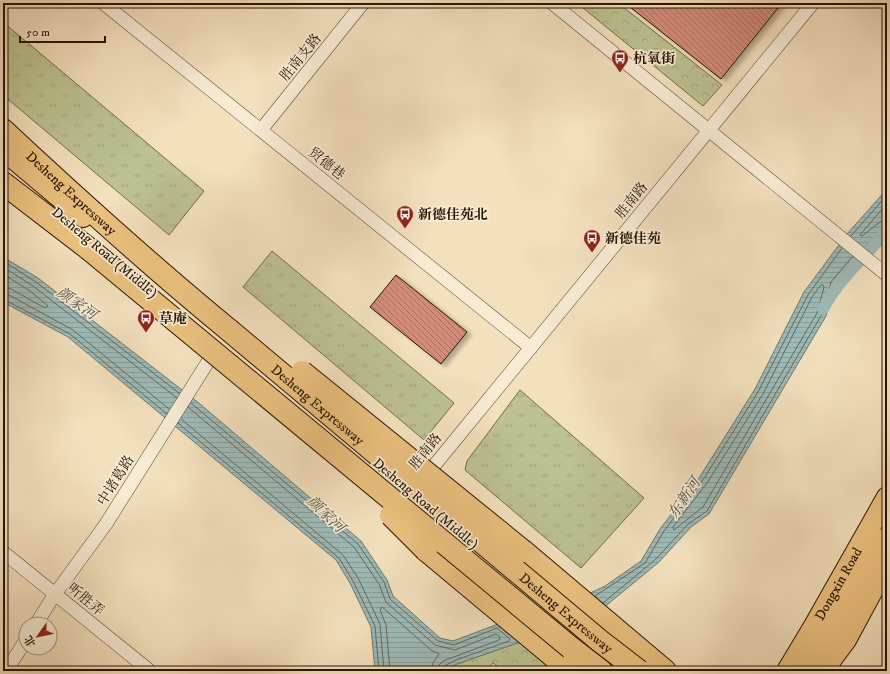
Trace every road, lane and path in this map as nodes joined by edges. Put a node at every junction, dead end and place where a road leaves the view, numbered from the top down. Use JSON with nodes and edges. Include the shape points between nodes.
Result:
{"nodes":[{"id":1,"x":103,"y":3,"type":"edge"},
{"id":2,"x":363,"y":3,"type":"edge"},
{"id":3,"x":552,"y":3,"type":"edge"},
{"id":4,"x":813,"y":3,"type":"edge"},
{"id":5,"x":3,"y":130,"type":"edge"},
{"id":6,"x":261,"y":130,"type":"junction"},
{"id":7,"x":708,"y":131,"type":"junction"},
{"id":8,"x":3,"y":150,"type":"edge"},
{"id":9,"x":3,"y":168,"type":"edge"},
{"id":10,"x":3,"y":183,"type":"edge"},
{"id":11,"x":883,"y":272,"type":"edge"},
{"id":12,"x":229,"y":330,"type":"junction"},
{"id":13,"x":531,"y":348,"type":"junction"},
{"id":14,"x":216,"y":349,"type":"junction"},
{"id":15,"x":312,"y":434,"type":"junction"},
{"id":16,"x":412,"y":492,"type":"junction"},
{"id":17,"x":887,"y":497,"type":"edge"},
{"id":18,"x":887,"y":538,"type":"edge"},
{"id":19,"x":3,"y":552,"type":"edge"},
{"id":20,"x":887,"y":564,"type":"edge"},
{"id":21,"x":55,"y":594,"type":"junction"},
{"id":22,"x":41,"y":616,"type":"edge"},
{"id":23,"x":835,"y":630,"type":"junction"},
{"id":24,"x":18,"y":652,"type":"edge"},
{"id":25,"x":6,"y":671,"type":"edge"},
{"id":26,"x":150,"y":671,"type":"edge"},
{"id":27,"x":571,"y":671,"type":"edge"},
{"id":28,"x":584,"y":671,"type":"edge"},
{"id":29,"x":601,"y":671,"type":"edge"},
{"id":30,"x":629,"y":671,"type":"edge"},
{"id":31,"x":639,"y":671,"type":"edge"},
{"id":32,"x":665,"y":671,"type":"edge"},
{"id":33,"x":787,"y":671,"type":"edge"},
{"id":34,"x":807,"y":671,"type":"edge"},
{"id":35,"x":822,"y":671,"type":"edge"}],
"edges":[{"from":1,"to":6,"type":"street","name":"贸德巷"},
{"from":2,"to":6,"type":"street","name":"胜南支路"},
{"from":3,"to":7,"type":"street"},
{"from":4,"to":7,"type":"street","name":"胜南路"},
{"from":5,"to":12,"type":"highway","name":"Desheng Expressway","via":[[178,289]]},
{"from":6,"to":13,"type":"street","name":"贸德巷"},
{"from":7,"to":11,"type":"street"},
{"from":7,"to":13,"type":"street","name":"胜南路"},
{"from":8,"to":16,"type":"main road","name":"Desheng Road (Middle)"},
{"from":9,"to":14,"type":"main road","name":"Desheng Road (Middle)","via":[[95,241]]},
{"from":10,"to":15,"type":"highway","name":"Desheng Expressway","bridge":true,"via":[[88,249]]},
{"from":12,"to":31,"type":"highway","name":"Desheng Expressway","bridge":true},
{"from":12,"to":32,"type":"highway","bridge":true,"via":[[294,365],[523,551]]},
{"from":13,"to":16,"type":"street","name":"胜南路"},
{"from":14,"to":21,"type":"street","name":"中诸葛路","via":[[106,524]]},
{"from":14,"to":28,"type":"main road","name":"Desheng Road (Middle)","via":[[317,450]]},
{"from":15,"to":27,"type":"highway","bridge":true,"via":[[426,550]]},
{"from":15,"to":29,"type":"highway","name":"Desheng Expressway","bridge":true},
{"from":16,"to":30,"type":"main road","name":"Desheng Road (Middle)"},
{"from":17,"to":33,"type":"main road","name":"Dongxin Road"},
{"from":18,"to":23,"type":"highway"},
{"from":19,"to":21,"type":"street","name":"听胜弄"},
{"from":20,"to":35,"type":"main road","via":[[846,640]]},
{"from":21,"to":22,"type":"street","name":"中诸葛路"},
{"from":21,"to":26,"type":"street","name":"听胜弄"},
{"from":23,"to":34,"type":"highway"},
{"from":23,"to":35,"type":"highway","via":[[829,658]]},
{"from":24,"to":25,"type":"street"}]}
